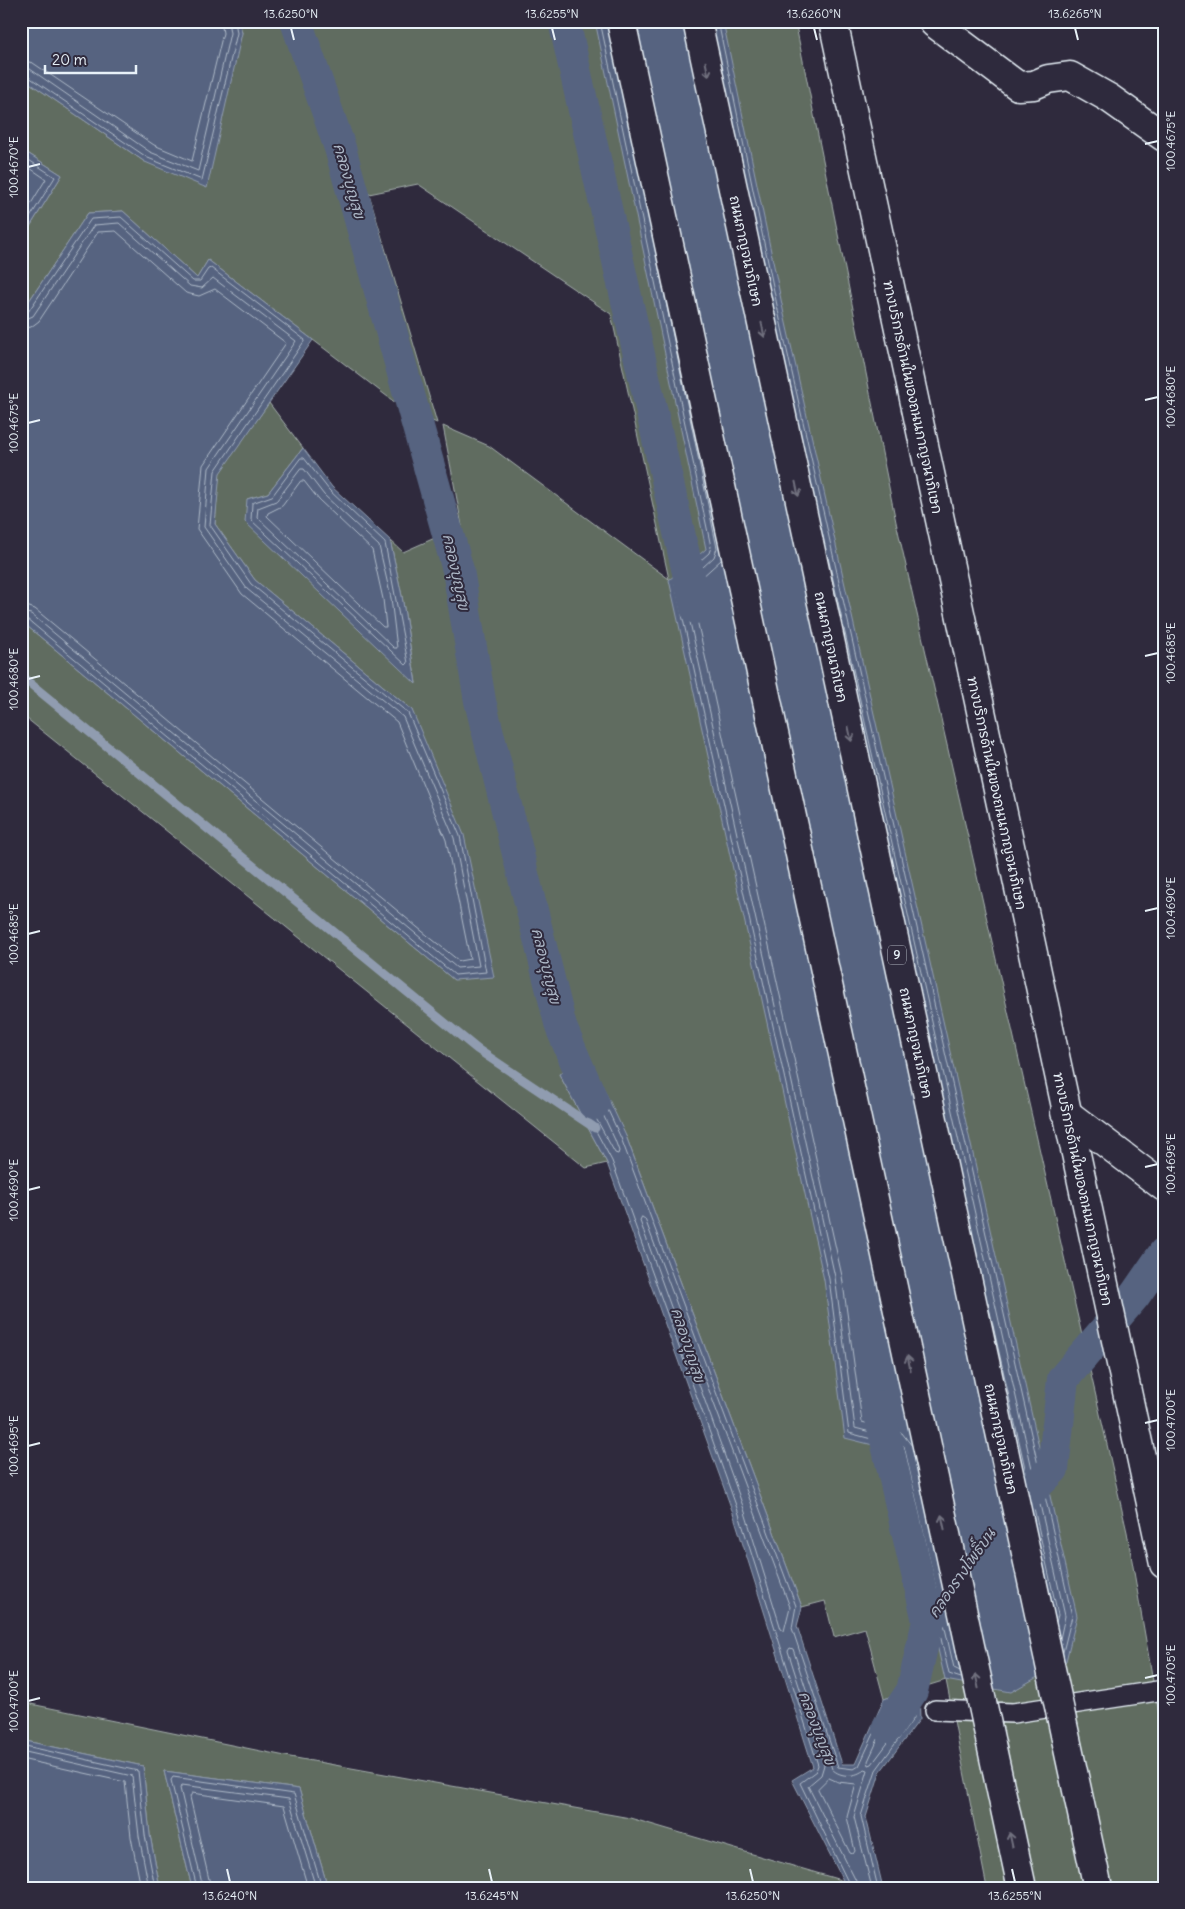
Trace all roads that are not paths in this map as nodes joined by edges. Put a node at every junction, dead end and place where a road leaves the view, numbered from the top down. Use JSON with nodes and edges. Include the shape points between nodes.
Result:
{"nodes":[{"id":1,"x":621,"y":21,"type":"edge"},
{"id":2,"x":697,"y":21,"type":"edge"},
{"id":3,"x":833,"y":21,"type":"edge"},
{"id":4,"x":934,"y":23,"type":"dead end"},
{"id":5,"x":1164,"y":137,"type":"edge"},
{"id":6,"x":1065,"y":1112,"type":"junction"},
{"id":7,"x":1164,"y":1187,"type":"edge"},
{"id":8,"x":1163,"y":1562,"type":"edge"},
{"id":9,"x":1164,"y":1690,"type":"edge"},
{"id":10,"x":935,"y":1710,"type":"dead end"},
{"id":11,"x":1022,"y":1888,"type":"edge"},
{"id":12,"x":1098,"y":1888,"type":"edge"}],
"edges":[{"from":11,"to":1,"type":"main road","one_way":true,"bridge":true},
{"from":2,"to":12,"type":"main road","name":"ถนนกาญจนาภิเษก","number":"9","one_way":true,"bridge":true},
{"from":3,"to":6,"type":"main road","name":"ทางบริการด้านในของถนนกาญจนาภิเษก"},
{"from":4,"to":5,"type":"main road","via":[[1018,86],[1070,76]]},
{"from":6,"to":7,"type":"main road"},
{"from":6,"to":8,"type":"main road","name":"ทางบริการด้านในของถนนกาญจนาภิเษก"},
{"from":9,"to":10,"type":"lane","via":[[1014,1713]]}]}
